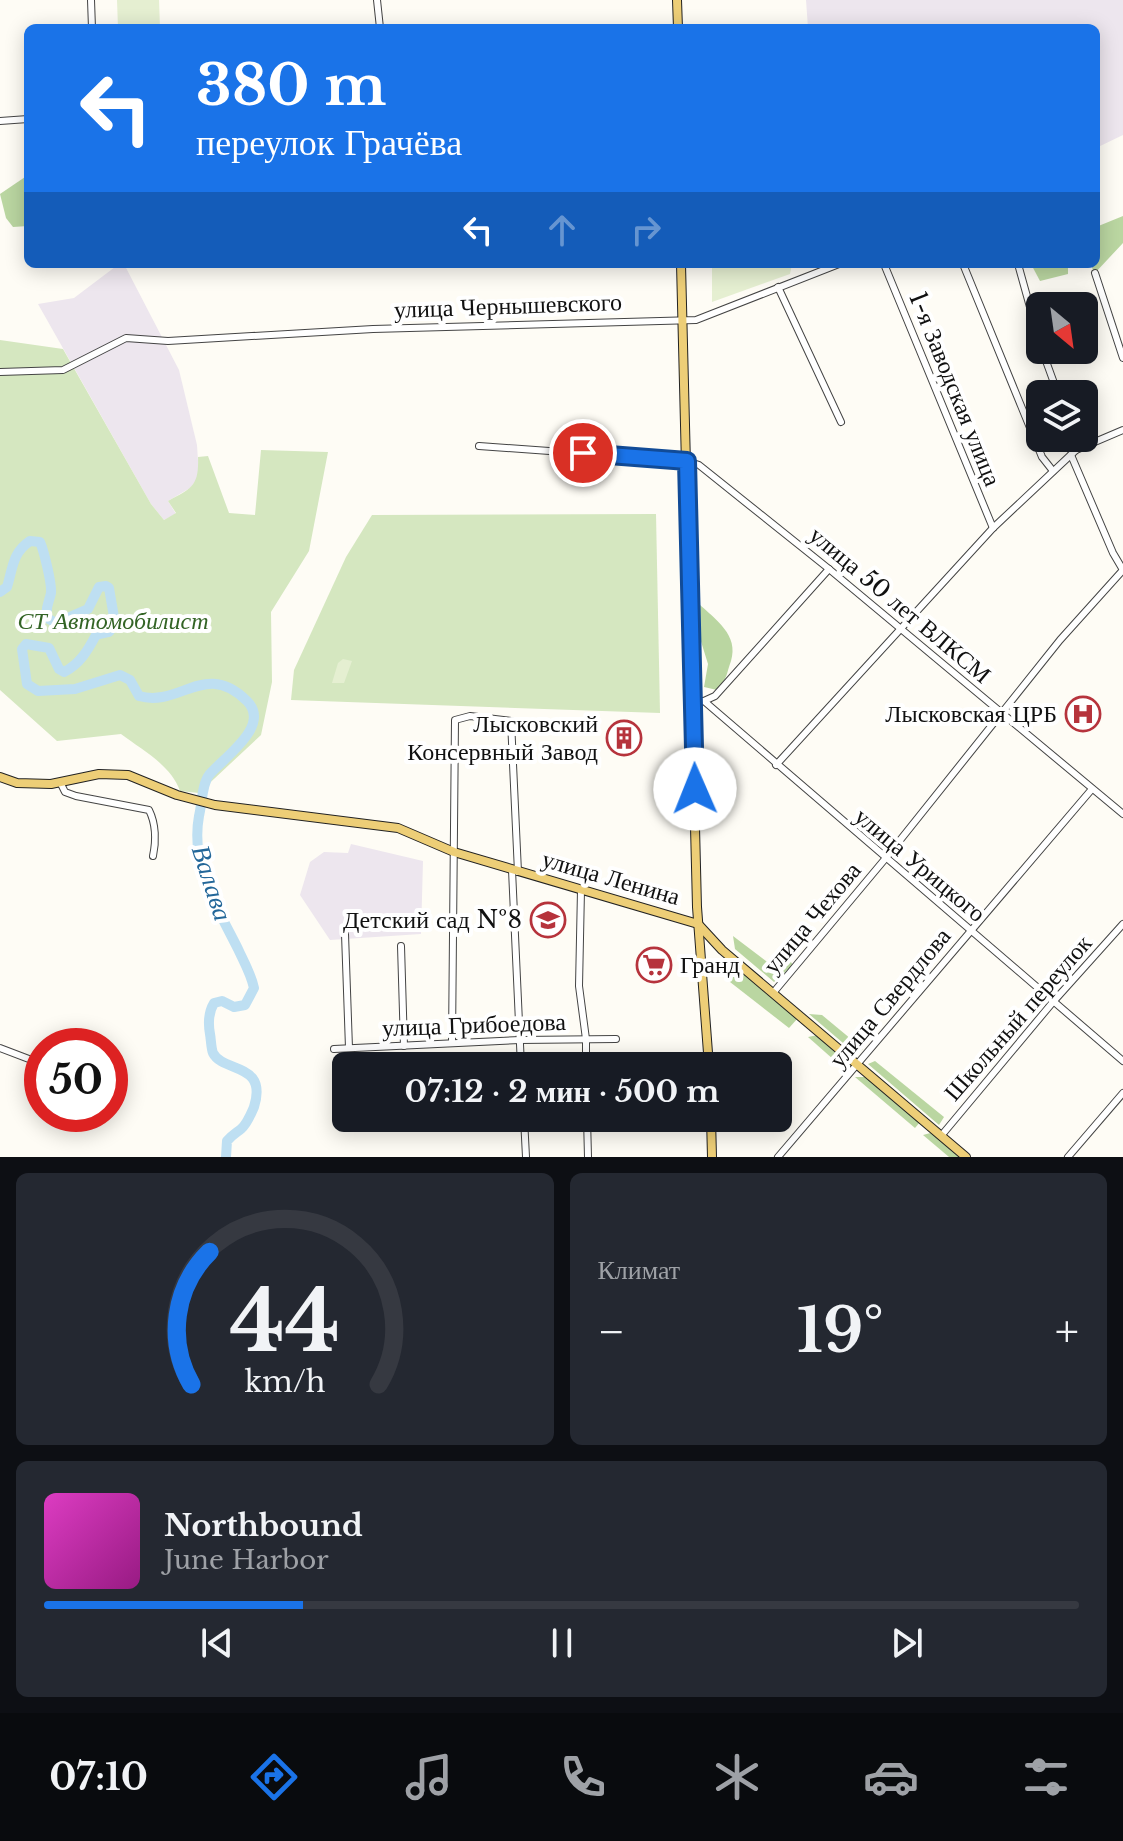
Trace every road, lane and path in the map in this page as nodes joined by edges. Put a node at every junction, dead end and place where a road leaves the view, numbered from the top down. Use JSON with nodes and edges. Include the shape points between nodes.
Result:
{"nodes":[{"id":1,"x":91,"y":0,"type":"edge"},
{"id":2,"x":377,"y":0,"type":"edge"},
{"id":3,"x":677,"y":0,"type":"edge"},
{"id":4,"x":92,"y":24,"type":"edge"},
{"id":5,"x":380,"y":24,"type":"edge"},
{"id":6,"x":678,"y":24,"type":"edge"},
{"id":7,"x":24,"y":119,"type":"edge"},
{"id":8,"x":0,"y":121,"type":"edge"},
{"id":9,"x":681,"y":268,"type":"edge"},
{"id":10,"x":828,"y":268,"type":"edge"},
{"id":11,"x":886,"y":268,"type":"edge"},
{"id":12,"x":965,"y":268,"type":"edge"},
{"id":13,"x":1019,"y":268,"type":"edge"},
{"id":14,"x":1095,"y":273,"type":"dead end"},
{"id":15,"x":778,"y":287,"type":"junction"},
{"id":16,"x":1026,"y":293,"type":"edge"},
{"id":17,"x":683,"y":320,"type":"junction"},
{"id":18,"x":1123,"y":358,"type":"edge"},
{"id":19,"x":0,"y":372,"type":"edge"},
{"id":20,"x":841,"y":422,"type":"dead end"},
{"id":21,"x":1123,"y":430,"type":"edge"},
{"id":22,"x":1098,"y":441,"type":"edge"},
{"id":23,"x":479,"y":446,"type":"dead end"},
{"id":24,"x":1074,"y":452,"type":"joint"},
{"id":25,"x":687,"y":461,"type":"junction"},
{"id":26,"x":1053,"y":471,"type":"junction"},
{"id":27,"x":993,"y":528,"type":"junction"},
{"id":28,"x":829,"y":569,"type":"junction"},
{"id":29,"x":1123,"y":570,"type":"edge"},
{"id":30,"x":900,"y":628,"type":"junction"},
{"id":31,"x":704,"y":701,"type":"junction"},
{"id":32,"x":693,"y":702,"type":"junction"},
{"id":33,"x":1003,"y":713,"type":"junction"},
{"id":34,"x":776,"y":765,"type":"junction"},
{"id":35,"x":0,"y":777,"type":"edge"},
{"id":36,"x":61,"y":784,"type":"junction"},
{"id":37,"x":1092,"y":789,"type":"junction"},
{"id":38,"x":1123,"y":814,"type":"edge"},
{"id":39,"x":454,"y":852,"type":"junction"},
{"id":40,"x":153,"y":856,"type":"dead end"},
{"id":41,"x":885,"y":859,"type":"junction"},
{"id":42,"x":515,"y":871,"type":"junction"},
{"id":43,"x":581,"y":890,"type":"junction"},
{"id":44,"x":698,"y":924,"type":"junction"},
{"id":45,"x":1123,"y":924,"type":"edge"},
{"id":46,"x":970,"y":930,"type":"junction"},
{"id":47,"x":1115,"y":932,"type":"junction"},
{"id":48,"x":345,"y":934,"type":"dead end"},
{"id":49,"x":1123,"y":939,"type":"edge"},
{"id":50,"x":401,"y":946,"type":"dead end"},
{"id":51,"x":722,"y":950,"type":"junction"},
{"id":52,"x":700,"y":957,"type":"junction"},
{"id":53,"x":773,"y":993,"type":"junction"},
{"id":54,"x":1053,"y":1002,"type":"junction"},
{"id":55,"x":586,"y":1039,"type":"junction"},
{"id":56,"x":616,"y":1039,"type":"dead end"},
{"id":57,"x":520,"y":1040,"type":"junction"},
{"id":58,"x":452,"y":1043,"type":"junction"},
{"id":59,"x":404,"y":1046,"type":"junction"},
{"id":60,"x":0,"y":1048,"type":"edge"},
{"id":61,"x":349,"y":1048,"type":"junction"},
{"id":62,"x":334,"y":1049,"type":"dead end"},
{"id":63,"x":520,"y":1052,"type":"edge"},
{"id":64,"x":586,"y":1052,"type":"edge"},
{"id":65,"x":708,"y":1052,"type":"edge"},
{"id":66,"x":24,"y":1057,"type":"edge"},
{"id":67,"x":1123,"y":1061,"type":"edge"},
{"id":68,"x":858,"y":1064,"type":"junction"},
{"id":69,"x":1123,"y":1093,"type":"edge"},
{"id":70,"x":525,"y":1132,"type":"edge"},
{"id":71,"x":587,"y":1132,"type":"edge"},
{"id":72,"x":711,"y":1132,"type":"edge"},
{"id":73,"x":941,"y":1136,"type":"junction"},
{"id":74,"x":526,"y":1157,"type":"edge"},
{"id":75,"x":588,"y":1157,"type":"edge"},
{"id":76,"x":712,"y":1157,"type":"edge"},
{"id":77,"x":778,"y":1157,"type":"edge"},
{"id":78,"x":966,"y":1157,"type":"edge"},
{"id":79,"x":1068,"y":1157,"type":"edge"}],
"edges":[{"from":1,"to":4,"type":"street"},
{"from":2,"to":5,"type":"street"},
{"from":3,"to":6,"type":"main road"},
{"from":7,"to":8,"type":"street"},
{"from":9,"to":17,"type":"main road"},
{"from":10,"to":15,"type":"street","name":"улица Чернышевского"},
{"from":11,"to":27,"type":"street","name":"1-я Заводская улица"},
{"from":12,"to":26,"type":"street","via":[[1042,457]]},
{"from":13,"to":16,"type":"street"},
{"from":14,"to":18,"type":"street"},
{"from":15,"to":17,"type":"street","name":"улица Чернышевского","via":[[705,318]]},
{"from":15,"to":20,"type":"street"},
{"from":17,"to":19,"type":"street","name":"улица Чернышевского","via":[[168,341],[126,338],[63,370]]},
{"from":17,"to":25,"type":"main road"},
{"from":21,"to":22,"type":"street"},
{"from":23,"to":25,"type":"street"},
{"from":24,"to":26,"type":"street"},
{"from":24,"to":29,"type":"street"},
{"from":25,"to":28,"type":"street","name":"улица 50 лет ВЛКСМ","via":[[708,470]]},
{"from":25,"to":32,"type":"main road"},
{"from":26,"to":27,"type":"street"},
{"from":27,"to":30,"type":"street"},
{"from":28,"to":30,"type":"street","name":"улица 50 лет ВЛКСМ"},
{"from":28,"to":31,"type":"street","via":[[715,696]]},
{"from":29,"to":33,"type":"street","name":"улица Чехова"},
{"from":30,"to":33,"type":"street","name":"улица 50 лет ВЛКСМ"},
{"from":30,"to":34,"type":"street"},
{"from":31,"to":32,"type":"street"},
{"from":31,"to":34,"type":"street","name":"улица Урицкого"},
{"from":32,"to":44,"type":"main road"},
{"from":33,"to":37,"type":"street","name":"улица 50 лет ВЛКСМ"},
{"from":33,"to":41,"type":"street","name":"улица Чехова"},
{"from":34,"to":41,"type":"street","name":"улица Урицкого"},
{"from":35,"to":36,"type":"main road","name":"улица Ленина","via":[[17,783]]},
{"from":36,"to":39,"type":"main road","name":"улица Ленина","via":[[99,774],[128,775],[215,805],[398,828]]},
{"from":36,"to":40,"type":"street","via":[[76,796],[149,810]]},
{"from":37,"to":38,"type":"street","name":"улица 50 лет ВЛКСМ"},
{"from":37,"to":46,"type":"street","name":"улица Свердлова"},
{"from":39,"to":42,"type":"main road","name":"улица Ленина"},
{"from":39,"to":42,"type":"street","via":[[455,720],[470,716],[511,721]]},
{"from":39,"to":58,"type":"street"},
{"from":41,"to":46,"type":"street","name":"улица Урицкого"},
{"from":41,"to":53,"type":"street","name":"улица Чехова"},
{"from":42,"to":43,"type":"main road","name":"улица Ленина"},
{"from":42,"to":57,"type":"street"},
{"from":43,"to":44,"type":"main road","name":"улица Ленина"},
{"from":43,"to":55,"type":"street","via":[[579,986]]},
{"from":44,"to":51,"type":"main road","name":"улица Ленина"},
{"from":44,"to":52,"type":"main road"},
{"from":45,"to":47,"type":"street","name":"Школьный переулок"},
{"from":46,"to":54,"type":"street","name":"улица Урицкого"},
{"from":46,"to":68,"type":"street","name":"улица Свердлова"},
{"from":47,"to":49,"type":"street"},
{"from":47,"to":54,"type":"street","name":"Школьный переулок"},
{"from":48,"to":61,"type":"street"},
{"from":50,"to":59,"type":"street"},
{"from":51,"to":52,"type":"main road"},
{"from":51,"to":53,"type":"main road","name":"улица Ленина"},
{"from":52,"to":65,"type":"main road"},
{"from":53,"to":68,"type":"main road","name":"улица Ленина"},
{"from":54,"to":67,"type":"street","name":"улица Урицкого"},
{"from":54,"to":73,"type":"street","name":"Школьный переулок"},
{"from":55,"to":56,"type":"street","name":"улица Грибоедова"},
{"from":55,"to":57,"type":"street","name":"улица Грибоедова"},
{"from":55,"to":64,"type":"street"},
{"from":57,"to":58,"type":"street","name":"улица Грибоедова"},
{"from":57,"to":63,"type":"street"},
{"from":58,"to":59,"type":"street","name":"улица Грибоедова"},
{"from":59,"to":61,"type":"street","name":"улица Грибоедова"},
{"from":60,"to":66,"type":"street"},
{"from":61,"to":62,"type":"street","name":"улица Грибоедова"},
{"from":68,"to":73,"type":"main road","name":"улица Ленина"},
{"from":68,"to":77,"type":"street","name":"улица Свердлова"},
{"from":69,"to":79,"type":"street"},
{"from":70,"to":74,"type":"street"},
{"from":71,"to":75,"type":"street"},
{"from":72,"to":76,"type":"main road"},
{"from":73,"to":78,"type":"main road","name":"улица Ленина"}]}
